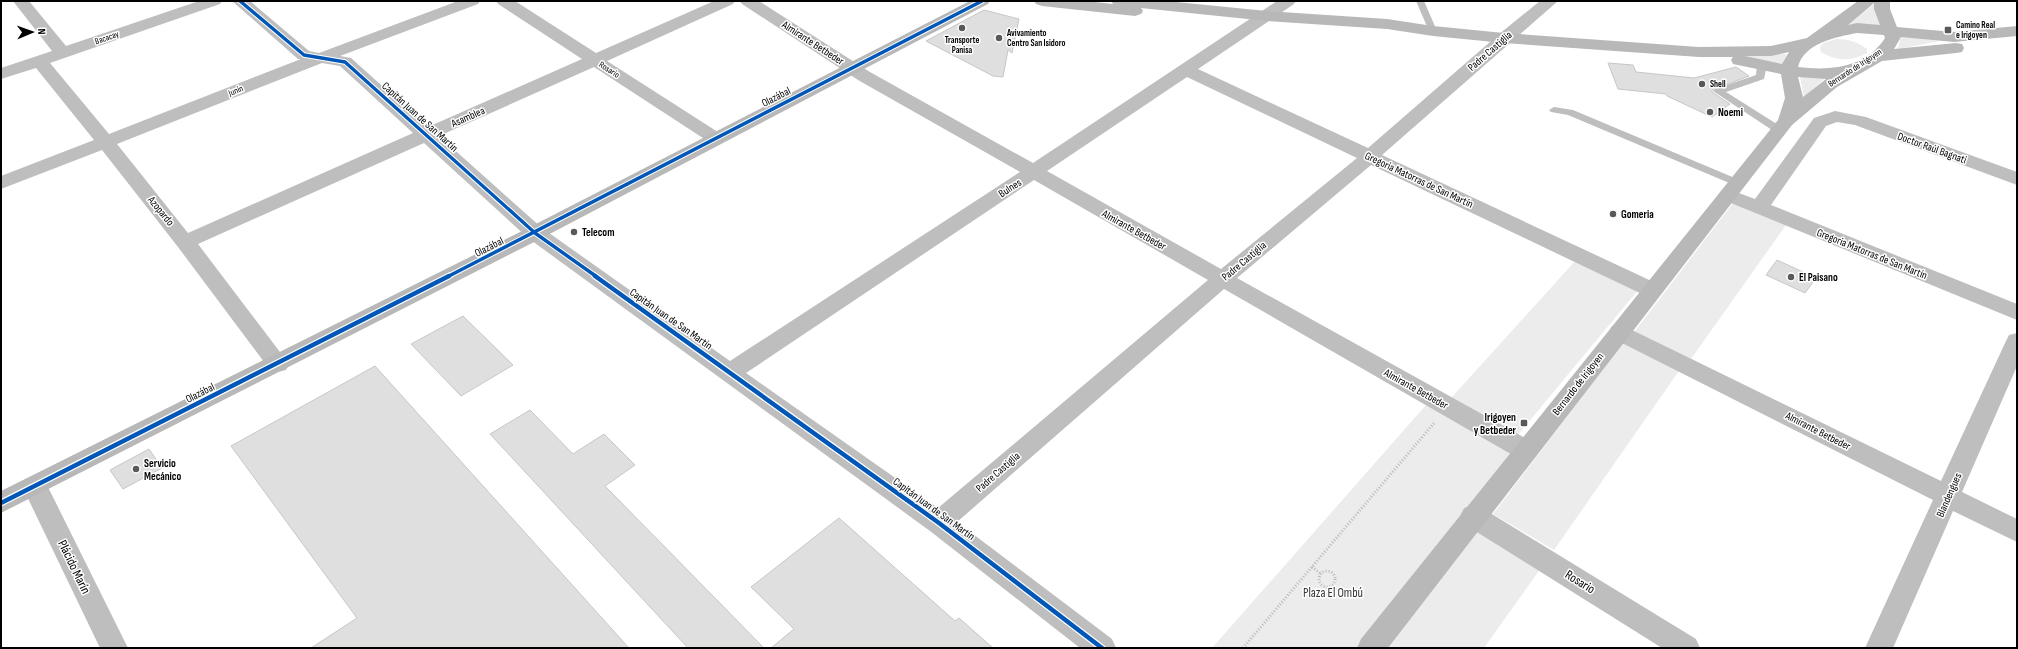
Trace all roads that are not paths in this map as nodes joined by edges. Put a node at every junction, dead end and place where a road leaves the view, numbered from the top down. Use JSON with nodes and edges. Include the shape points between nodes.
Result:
{"nodes":[{"id":1,"x":21,"y":1,"type":"edge"},
{"id":2,"x":214,"y":1,"type":"edge"},
{"id":3,"x":240,"y":1,"type":"edge"},
{"id":4,"x":472,"y":1,"type":"edge"},
{"id":5,"x":504,"y":1,"type":"edge"},
{"id":6,"x":727,"y":1,"type":"edge"},
{"id":7,"x":748,"y":1,"type":"edge"},
{"id":8,"x":982,"y":1,"type":"edge"},
{"id":9,"x":1042,"y":1,"type":"edge"},
{"id":10,"x":1119,"y":1,"type":"edge"},
{"id":11,"x":1288,"y":1,"type":"edge"},
{"id":12,"x":1420,"y":1,"type":"edge"},
{"id":13,"x":1550,"y":1,"type":"edge"},
{"id":14,"x":1868,"y":1,"type":"edge"},
{"id":15,"x":1882,"y":1,"type":"edge"},
{"id":16,"x":1261,"y":19,"type":"junction"},
{"id":17,"x":1890,"y":30,"type":"junction"},
{"id":18,"x":1433,"y":31,"type":"junction"},
{"id":19,"x":2017,"y":31,"type":"edge"},
{"id":20,"x":1825,"y":34,"type":"junction"},
{"id":21,"x":1504,"y":38,"type":"junction"},
{"id":22,"x":2017,"y":41,"type":"edge"},
{"id":23,"x":1810,"y":42,"type":"junction"},
{"id":24,"x":1698,"y":52,"type":"junction"},
{"id":25,"x":64,"y":53,"type":"junction"},
{"id":26,"x":1878,"y":56,"type":"junction"},
{"id":27,"x":320,"y":58,"type":"junction"},
{"id":28,"x":40,"y":61,"type":"junction"},
{"id":29,"x":595,"y":61,"type":"junction"},
{"id":30,"x":1762,"y":65,"type":"junction"},
{"id":31,"x":852,"y":68,"type":"junction"},
{"id":32,"x":1855,"y":68,"type":"junction"},
{"id":33,"x":1186,"y":70,"type":"junction"},
{"id":34,"x":1789,"y":72,"type":"junction"},
{"id":35,"x":1,"y":74,"type":"edge"},
{"id":36,"x":1554,"y":110,"type":"dead end"},
{"id":37,"x":1783,"y":126,"type":"junction"},
{"id":38,"x":427,"y":135,"type":"junction"},
{"id":39,"x":715,"y":138,"type":"junction"},
{"id":40,"x":106,"y":142,"type":"junction"},
{"id":41,"x":1369,"y":157,"type":"junction"},
{"id":42,"x":1033,"y":172,"type":"junction"},
{"id":43,"x":2017,"y":179,"type":"edge"},
{"id":44,"x":1,"y":183,"type":"edge"},
{"id":45,"x":1733,"y":189,"type":"junction"},
{"id":46,"x":1759,"y":207,"type":"junction"},
{"id":47,"x":535,"y":233,"type":"junction"},
{"id":48,"x":185,"y":242,"type":"junction"},
{"id":49,"x":1222,"y":279,"type":"junction"},
{"id":50,"x":1652,"y":290,"type":"junction"},
{"id":51,"x":2017,"y":312,"type":"edge"},
{"id":52,"x":1620,"y":332,"type":"junction"},
{"id":53,"x":2017,"y":341,"type":"edge"},
{"id":54,"x":278,"y":364,"type":"junction"},
{"id":55,"x":730,"y":372,"type":"junction"},
{"id":56,"x":1525,"y":450,"type":"junction"},
{"id":57,"x":35,"y":486,"type":"junction"},
{"id":58,"x":1949,"y":497,"type":"junction"},
{"id":59,"x":1,"y":503,"type":"edge"},
{"id":60,"x":1473,"y":516,"type":"junction"},
{"id":61,"x":939,"y":523,"type":"junction"},
{"id":62,"x":2017,"y":531,"type":"edge"},
{"id":63,"x":114,"y":648,"type":"edge"},
{"id":64,"x":1102,"y":648,"type":"edge"},
{"id":65,"x":1371,"y":648,"type":"edge"},
{"id":66,"x":1686,"y":648,"type":"edge"},
{"id":67,"x":1880,"y":648,"type":"edge"}],
"edges":[{"from":1,"to":25,"type":"street"},
{"from":2,"to":25,"type":"street","name":"Bacacay"},
{"from":3,"to":27,"type":"street","name":"Capitán Juan de San Martín","via":[[304,56]]},
{"from":4,"to":27,"type":"street","name":"Junín"},
{"from":5,"to":29,"type":"street","name":"Rosario"},
{"from":6,"to":29,"type":"street","name":"Asamblea"},
{"from":7,"to":31,"type":"street","name":"Almirante Betbeder"},
{"from":8,"to":31,"type":"street","name":"Olazábal"},
{"from":9,"to":16,"type":"street"},
{"from":10,"to":16,"type":"street"},
{"from":11,"to":16,"type":"street","name":"Bulnes"},
{"from":12,"to":18,"type":"lane"},
{"from":13,"to":21,"type":"street","name":"Padre Castiglia"},
{"from":14,"to":20,"type":"street"},
{"from":15,"to":17,"type":"street","via":[[1882,9]]},
{"from":16,"to":18,"type":"street","via":[[1386,32]]},
{"from":16,"to":33,"type":"street","name":"Bulnes"},
{"from":17,"to":19,"type":"street","via":[[1954,37]]},
{"from":17,"to":20,"type":"street","via":[[1857,28]]},
{"from":17,"to":26,"type":"street","name":"Bernardo de Irigoyen","via":[[1893,38]]},
{"from":18,"to":21,"type":"street"},
{"from":20,"to":23,"type":"street"},
{"from":20,"to":26,"type":"street","via":[[1869,43]]},
{"from":21,"to":24,"type":"street"},
{"from":21,"to":41,"type":"street","name":"Padre Castiglia"},
{"from":22,"to":26,"type":"street"},
{"from":23,"to":24,"type":"street","via":[[1771,51]]},
{"from":23,"to":32,"type":"street","via":[[1811,52],[1824,63]]},
{"from":23,"to":34,"type":"street","via":[[1794,57]]},
{"from":24,"to":30,"type":"street"},
{"from":25,"to":28,"type":"street","name":"Bacacay"},
{"from":26,"to":32,"type":"street","name":"Bernardo de Irigoyen"},
{"from":27,"to":38,"type":"street","name":"Capitán Juan de San Martín","via":[[345,62]]},
{"from":27,"to":40,"type":"street","name":"Junín"},
{"from":28,"to":35,"type":"street","name":"Bacacay"},
{"from":28,"to":40,"type":"street","name":"Azopardo"},
{"from":29,"to":38,"type":"street","name":"Asamblea"},
{"from":29,"to":39,"type":"street","name":"Rosario"},
{"from":30,"to":34,"type":"street"},
{"from":30,"to":37,"type":"lane","via":[[1761,77],[1718,91]]},
{"from":31,"to":39,"type":"street","name":"Olazábal"},
{"from":31,"to":42,"type":"street","name":"Almirante Betbeder"},
{"from":32,"to":34,"type":"street","via":[[1826,74]]},
{"from":32,"to":37,"type":"street","name":"Bernardo de Irigoyen","via":[[1831,82]]},
{"from":33,"to":41,"type":"street","name":"Gregoria Matorras de San Martín"},
{"from":33,"to":42,"type":"street","name":"Bulnes"},
{"from":34,"to":37,"type":"street","name":"Bernardo de Irigoyen","via":[[1794,98]]},
{"from":36,"to":45,"type":"lane","via":[[1570,112]]},
{"from":37,"to":45,"type":"street","name":"Bernardo de Irigoyen"},
{"from":38,"to":47,"type":"street","name":"Capitán Juan de San Martín"},
{"from":38,"to":48,"type":"street","name":"Asamblea"},
{"from":39,"to":47,"type":"street","name":"Olazábal"},
{"from":40,"to":44,"type":"street","name":"Junín"},
{"from":40,"to":48,"type":"street","name":"Azopardo"},
{"from":41,"to":49,"type":"street","name":"Padre Castiglia"},
{"from":41,"to":50,"type":"street","name":"Gregoria Matorras de San Martín"},
{"from":42,"to":49,"type":"street","name":"Almirante Betbeder"},
{"from":42,"to":55,"type":"street","name":"Bulnes"},
{"from":43,"to":46,"type":"street","name":"Doctor Raúl Bagnati","via":[[1835,116],[1820,122]]},
{"from":45,"to":46,"type":"street","name":"Gregoria Matorras de San Martín"},
{"from":45,"to":50,"type":"street","name":"Bernardo de Irigoyen"},
{"from":46,"to":51,"type":"street","name":"Gregoria Matorras de San Martín"},
{"from":47,"to":54,"type":"street","name":"Olazábal"},
{"from":47,"to":55,"type":"street","name":"Capitán Juan de San Martín"},
{"from":48,"to":54,"type":"street","name":"Azopardo"},
{"from":49,"to":56,"type":"street","name":"Almirante Betbeder"},
{"from":49,"to":61,"type":"street","name":"Padre Castiglia"},
{"from":50,"to":52,"type":"street","name":"Bernardo de Irigoyen"},
{"from":52,"to":56,"type":"street","name":"Bernardo de Irigoyen"},
{"from":52,"to":58,"type":"street","name":"Almirante Betbeder"},
{"from":53,"to":58,"type":"street","name":"Blandengues"},
{"from":54,"to":57,"type":"street","name":"Olazábal"},
{"from":55,"to":61,"type":"street","name":"Capitán Juan de San Martín"},
{"from":56,"to":60,"type":"street","name":"Bernardo de Irigoyen"},
{"from":57,"to":59,"type":"street","name":"Olazábal"},
{"from":57,"to":63,"type":"street","name":"Plácido Marín"},
{"from":58,"to":62,"type":"street","name":"Almirante Betbeder"},
{"from":58,"to":67,"type":"street","name":"Blandengues"},
{"from":60,"to":65,"type":"street","name":"Bernardo de Irigoyen"},
{"from":60,"to":66,"type":"street","name":"Rosario"},
{"from":61,"to":64,"type":"street","name":"Capitán Juan de San Martín"}]}
